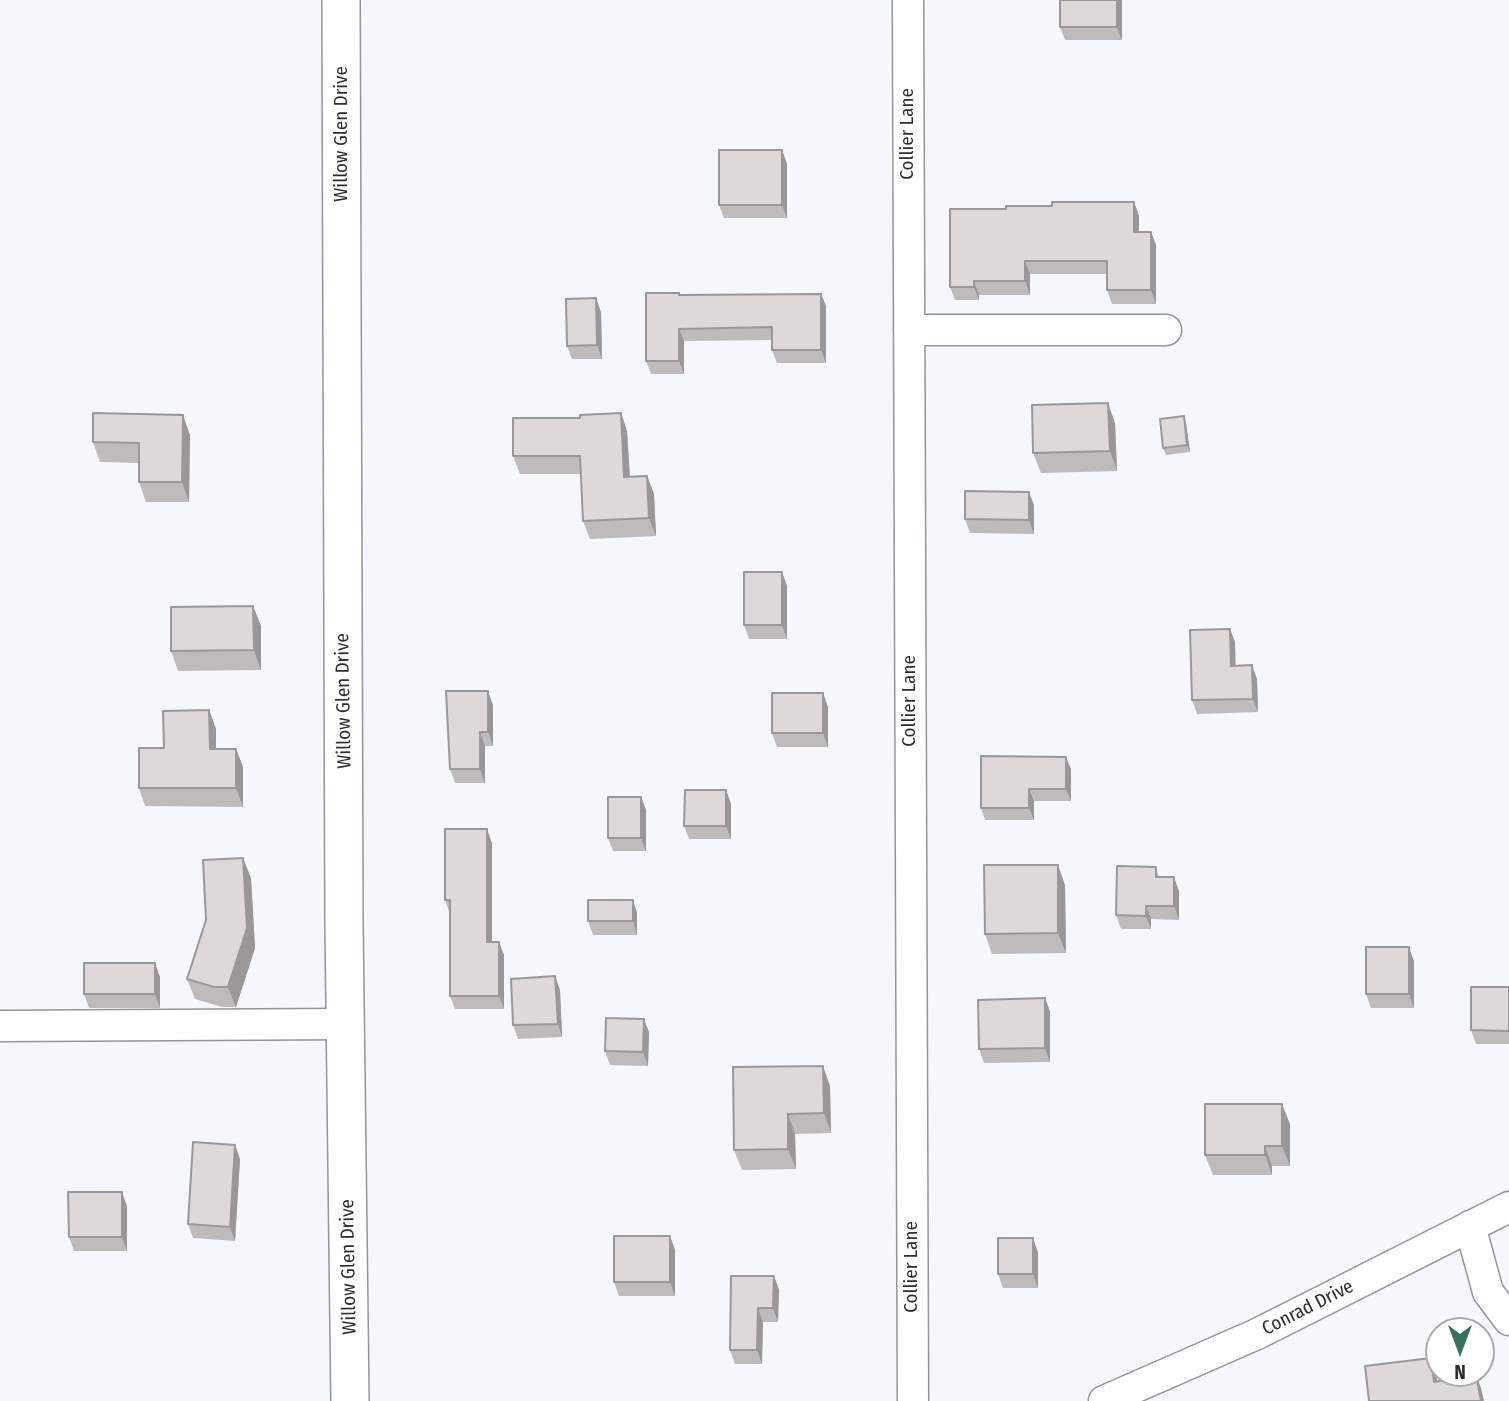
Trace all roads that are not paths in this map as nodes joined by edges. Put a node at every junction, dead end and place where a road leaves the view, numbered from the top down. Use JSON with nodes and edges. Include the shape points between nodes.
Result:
{"nodes":[{"id":1,"x":341,"y":0,"type":"edge"},
{"id":2,"x":908,"y":0,"type":"edge"},
{"id":3,"x":909,"y":330,"type":"junction"},
{"id":4,"x":1166,"y":330,"type":"dead end"},
{"id":5,"x":346,"y":1024,"type":"junction"},
{"id":6,"x":0,"y":1026,"type":"edge"},
{"id":7,"x":1509,"y":1208,"type":"edge"},
{"id":8,"x":1470,"y":1227,"type":"junction"},
{"id":9,"x":1509,"y":1320,"type":"edge"},
{"id":10,"x":350,"y":1401,"type":"edge"},
{"id":11,"x":913,"y":1401,"type":"edge"},
{"id":12,"x":1104,"y":1401,"type":"edge"}],
"edges":[{"from":1,"to":5,"type":"main road","name":"Willow Glen Drive"},
{"from":2,"to":3,"type":"street","name":"Collier Lane"},
{"from":3,"to":4,"type":"street"},
{"from":3,"to":11,"type":"street","name":"Collier Lane"},
{"from":5,"to":6,"type":"street"},
{"from":5,"to":10,"type":"main road","name":"Willow Glen Drive"},
{"from":7,"to":8,"type":"street","name":"Conrad Drive"},
{"from":8,"to":9,"type":"street","via":[[1488,1292]]},
{"from":8,"to":12,"type":"street","name":"Conrad Drive","via":[[1257,1334]]}]}
